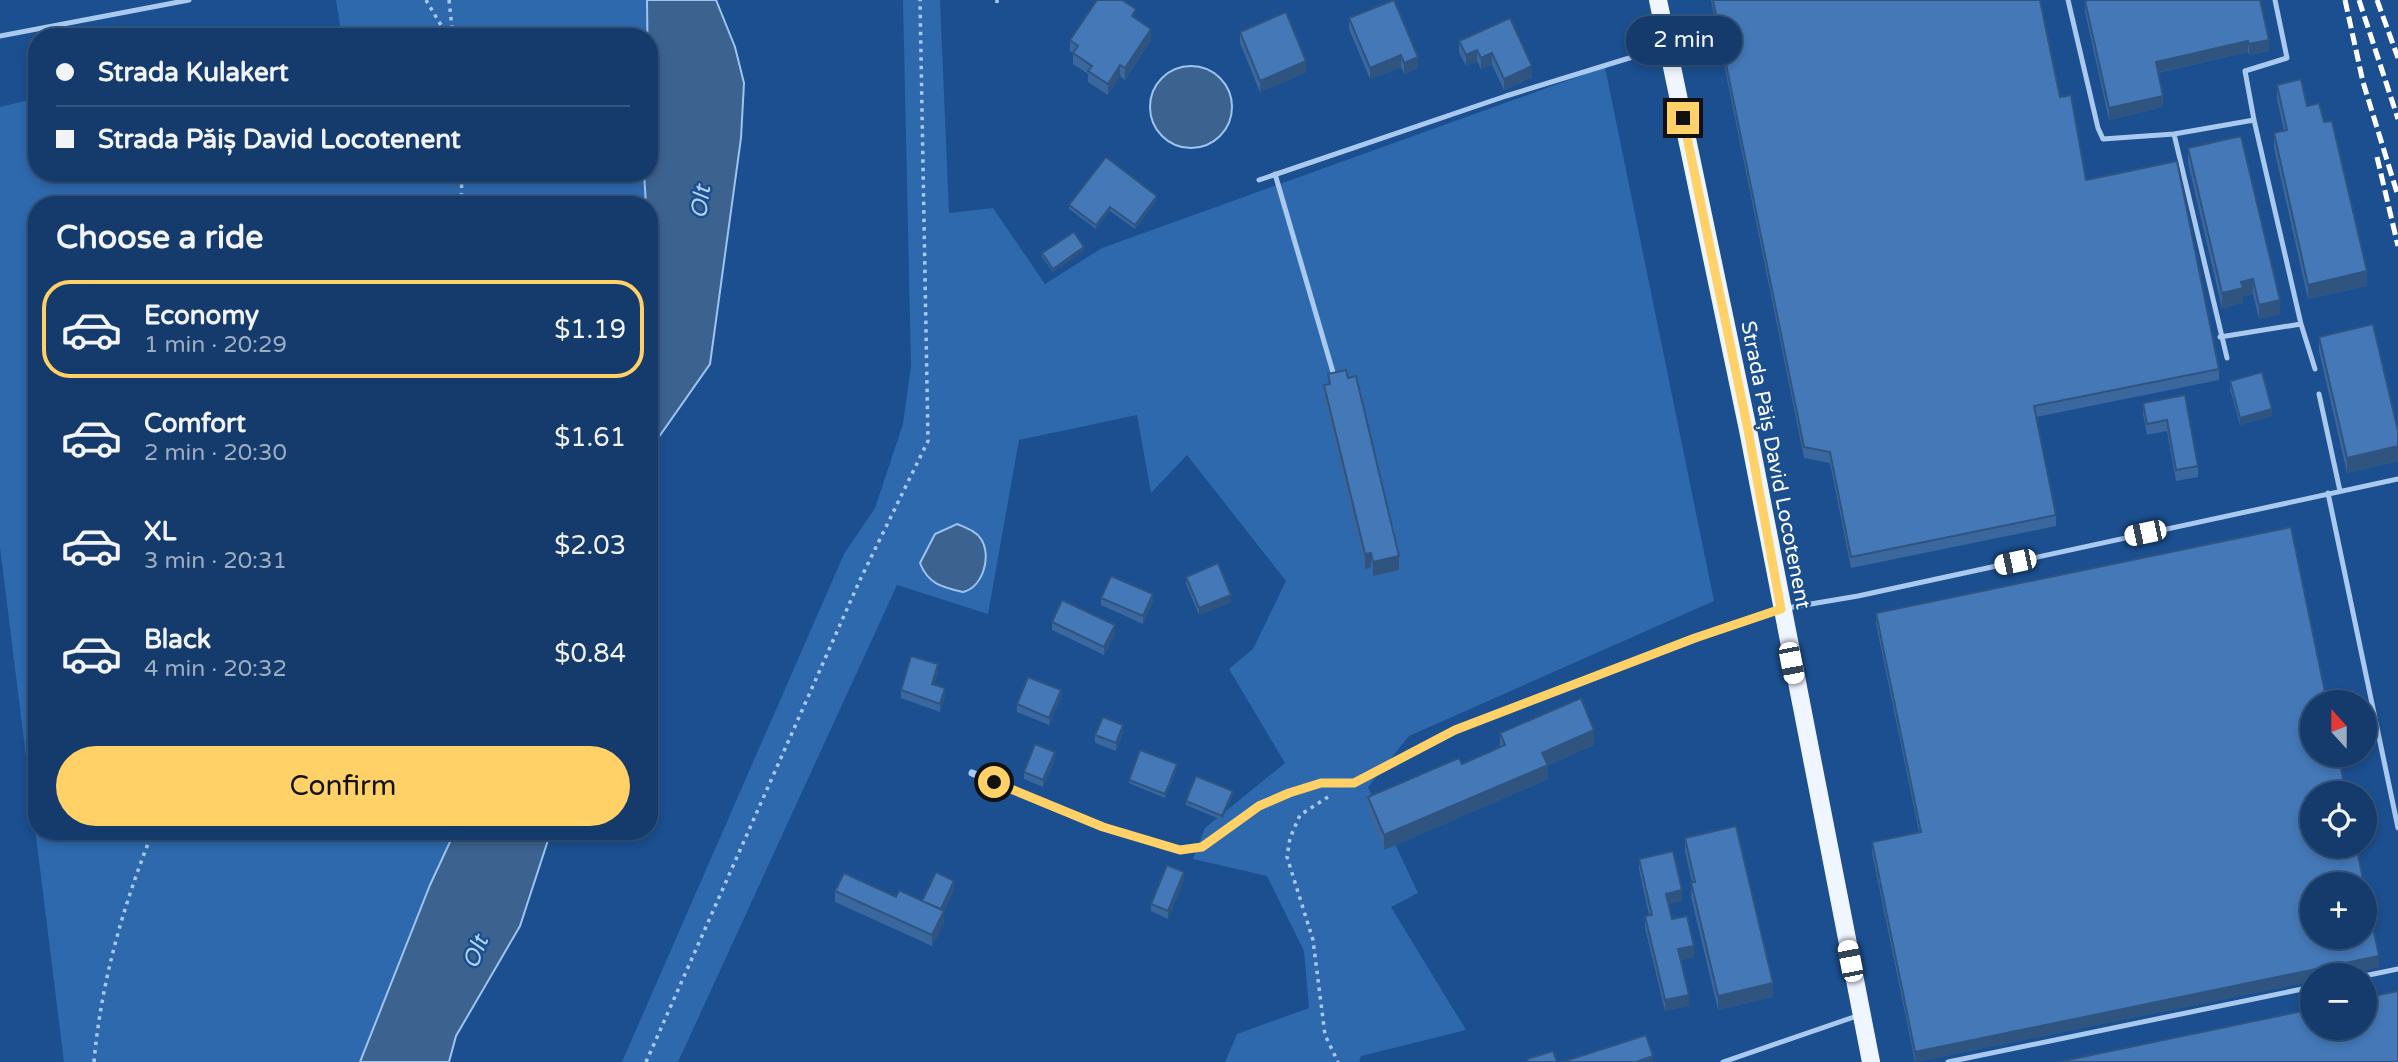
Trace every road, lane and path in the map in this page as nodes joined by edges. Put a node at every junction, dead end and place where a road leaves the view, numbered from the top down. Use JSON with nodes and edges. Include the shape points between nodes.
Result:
{"nodes":[{"id":1,"x":189,"y":0,"type":"edge"},
{"id":2,"x":426,"y":0,"type":"edge"},
{"id":3,"x":449,"y":0,"type":"edge"},
{"id":4,"x":920,"y":0,"type":"edge"},
{"id":5,"x":1658,"y":0,"type":"edge"},
{"id":6,"x":2068,"y":0,"type":"edge"},
{"id":7,"x":2275,"y":0,"type":"edge"},
{"id":8,"x":42,"y":28,"type":"edge"},
{"id":9,"x":444,"y":28,"type":"edge"},
{"id":10,"x":450,"y":28,"type":"edge"},
{"id":11,"x":28,"y":31,"type":"edge"},
{"id":12,"x":0,"y":36,"type":"edge"},
{"id":13,"x":1668,"y":46,"type":"junction"},
{"id":14,"x":2254,"y":120,"type":"junction"},
{"id":15,"x":2175,"y":134,"type":"junction"},
{"id":16,"x":1275,"y":174,"type":"junction"},
{"id":17,"x":1259,"y":180,"type":"dead end"},
{"id":18,"x":2301,"y":324,"type":"junction"},
{"id":19,"x":2220,"y":337,"type":"junction"},
{"id":20,"x":2227,"y":359,"type":"dead end"},
{"id":21,"x":2315,"y":369,"type":"dead end"},
{"id":22,"x":1335,"y":379,"type":"edge"},
{"id":23,"x":2319,"y":394,"type":"dead end"},
{"id":24,"x":2398,"y":479,"type":"edge"},
{"id":25,"x":2340,"y":491,"type":"junction"},
{"id":26,"x":2328,"y":493,"type":"junction"},
{"id":27,"x":1781,"y":609,"type":"junction"},
{"id":28,"x":972,"y":773,"type":"dead end"},
{"id":29,"x":1354,"y":783,"type":"junction"},
{"id":30,"x":2398,"y":828,"type":"edge"},
{"id":31,"x":150,"y":840,"type":"edge"},
{"id":32,"x":2398,"y":969,"type":"edge"},
{"id":33,"x":2377,"y":973,"type":"edge"},
{"id":34,"x":2300,"y":989,"type":"edge"},
{"id":35,"x":1860,"y":1015,"type":"junction"},
{"id":36,"x":94,"y":1062,"type":"edge"},
{"id":37,"x":646,"y":1062,"type":"edge"},
{"id":38,"x":1338,"y":1062,"type":"edge"},
{"id":39,"x":1723,"y":1062,"type":"edge"},
{"id":40,"x":1871,"y":1062,"type":"edge"},
{"id":41,"x":1948,"y":1062,"type":"edge"}],
"edges":[{"from":1,"to":8,"type":"lane"},
{"from":2,"to":9,"type":"path"},
{"from":3,"to":10,"type":"path"},
{"from":4,"to":37,"type":"path","via":[[928,441],[859,582]]},
{"from":5,"to":13,"type":"main road","name":"Strada Păiș David Locotenent"},
{"from":6,"to":15,"type":"lane","via":[[2103,139]]},
{"from":7,"to":14,"type":"lane","via":[[2287,58],[2245,71]]},
{"from":11,"to":12,"type":"lane"},
{"from":13,"to":16,"type":"lane"},
{"from":13,"to":27,"type":"main road","name":"Strada Păiș David Locotenent"},
{"from":14,"to":15,"type":"lane"},
{"from":14,"to":18,"type":"lane"},
{"from":15,"to":19,"type":"lane"},
{"from":16,"to":17,"type":"lane"},
{"from":16,"to":22,"type":"lane"},
{"from":18,"to":19,"type":"lane"},
{"from":18,"to":21,"type":"lane"},
{"from":19,"to":20,"type":"lane"},
{"from":23,"to":25,"type":"lane"},
{"from":24,"to":25,"type":"lane"},
{"from":25,"to":26,"type":"lane"},
{"from":26,"to":27,"type":"lane"},
{"from":26,"to":30,"type":"lane"},
{"from":27,"to":29,"type":"street","via":[[1455,730]]},
{"from":27,"to":35,"type":"main road","name":"Strada Păiș David Locotenent"},
{"from":28,"to":29,"type":"street","via":[[1103,827],[1180,850],[1202,847],[1259,806],[1289,793],[1321,783]]},
{"from":29,"to":38,"type":"path","via":[[1300,815],[1287,857],[1313,940],[1325,1035]]},
{"from":31,"to":36,"type":"path","via":[[108,965]]},
{"from":32,"to":33,"type":"lane"},
{"from":34,"to":41,"type":"lane"},
{"from":35,"to":39,"type":"lane"},
{"from":35,"to":40,"type":"main road","name":"Strada Păiș David Locotenent"}]}
